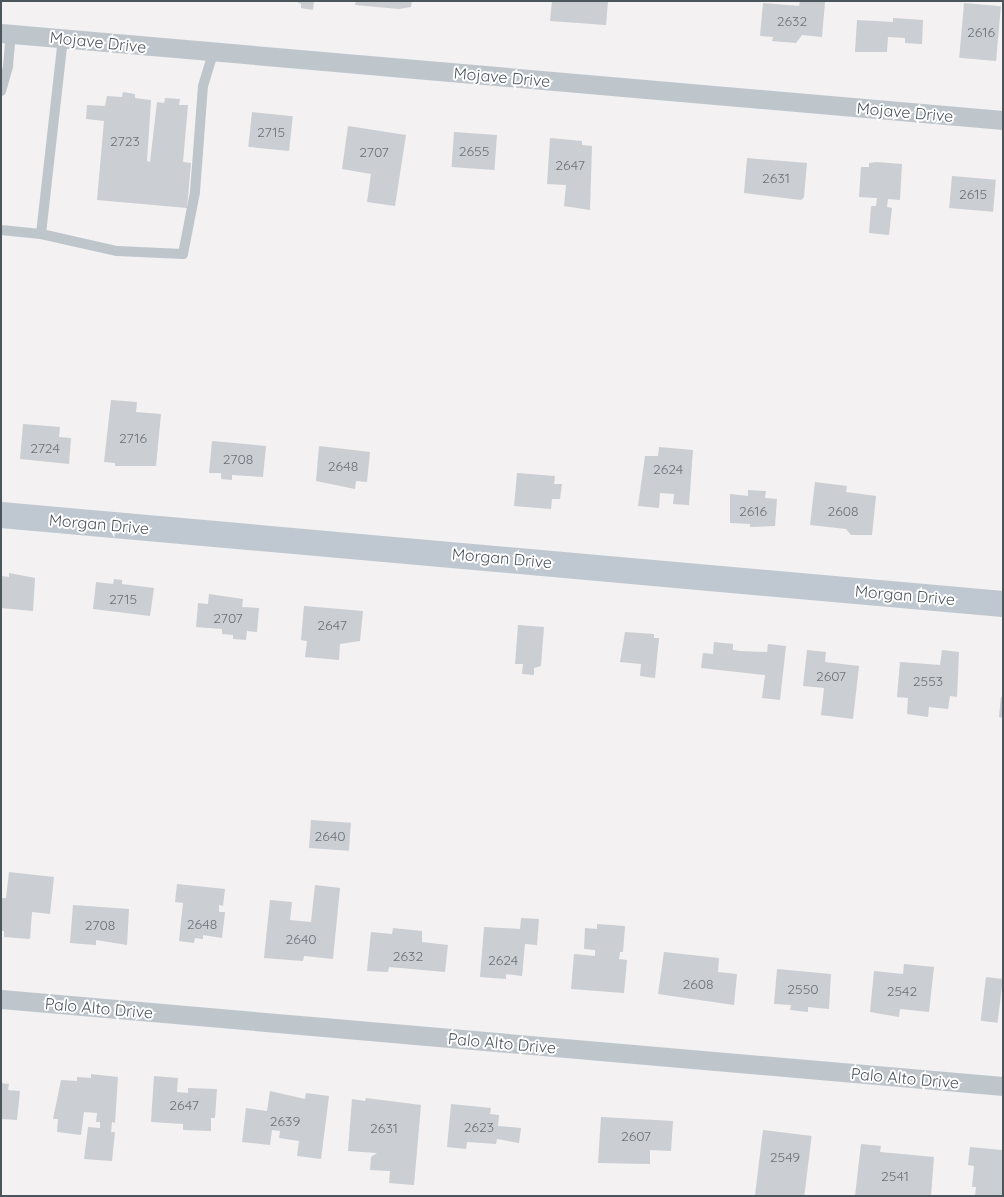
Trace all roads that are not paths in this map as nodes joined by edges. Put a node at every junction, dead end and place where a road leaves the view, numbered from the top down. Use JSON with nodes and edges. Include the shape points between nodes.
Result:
{"nodes":[{"id":1,"x":6,"y":33,"type":"edge"},
{"id":2,"x":63,"y":39,"type":"junction"},
{"id":3,"x":213,"y":53,"type":"junction"},
{"id":4,"x":1,"y":91,"type":"edge"},
{"id":5,"x":1003,"y":120,"type":"edge"},
{"id":6,"x":1,"y":230,"type":"edge"},
{"id":7,"x":41,"y":234,"type":"junction"},
{"id":8,"x":1,"y":515,"type":"edge"},
{"id":9,"x":1003,"y":604,"type":"edge"},
{"id":10,"x":1,"y":999,"type":"edge"},
{"id":11,"x":1003,"y":1086,"type":"edge"}],
"edges":[{"from":1,"to":2,"type":"street","name":"Mojave Drive"},
{"from":1,"to":4,"type":"lane"},
{"from":2,"to":3,"type":"street","name":"Mojave Drive"},
{"from":2,"to":7,"type":"lane"},
{"from":3,"to":5,"type":"street","name":"Mojave Drive"},
{"from":3,"to":7,"type":"lane","via":[[203,86],[195,192],[183,254],[117,251]]},
{"from":6,"to":7,"type":"lane"},
{"from":8,"to":9,"type":"street","name":"Morgan Drive"},
{"from":10,"to":11,"type":"street","name":"Palo Alto Drive"}]}
